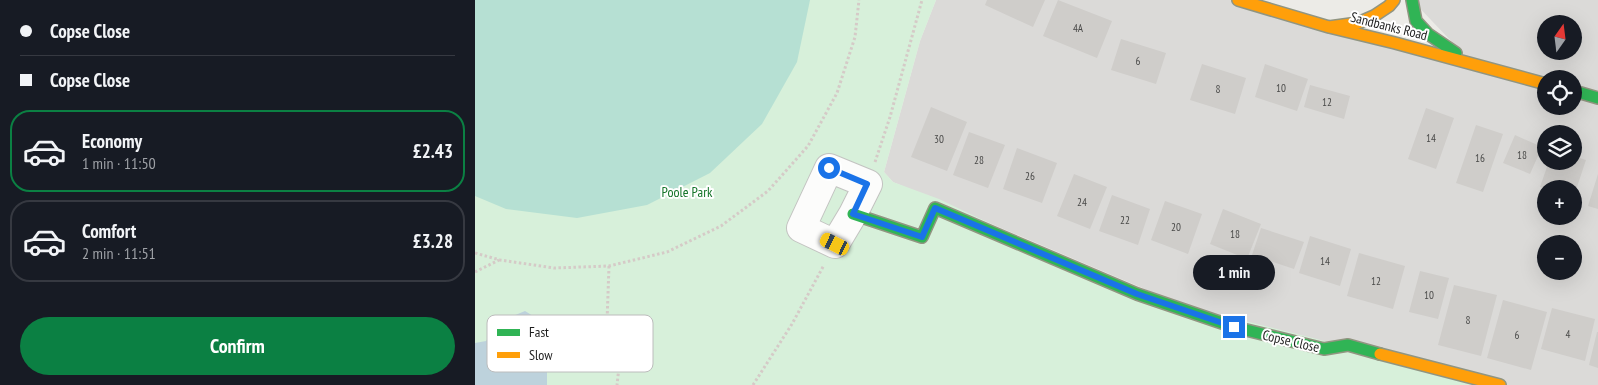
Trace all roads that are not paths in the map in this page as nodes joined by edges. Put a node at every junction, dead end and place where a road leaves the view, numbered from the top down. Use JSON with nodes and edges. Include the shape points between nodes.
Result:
{"nodes":[{"id":1,"x":1238,"y":0,"type":"edge"},
{"id":2,"x":1395,"y":0,"type":"edge"},
{"id":3,"x":1412,"y":0,"type":"edge"},
{"id":4,"x":1329,"y":27,"type":"junction"},
{"id":5,"x":1474,"y":64,"type":"junction"},
{"id":6,"x":1537,"y":82,"type":"edge"},
{"id":7,"x":1582,"y":93,"type":"edge"},
{"id":8,"x":1598,"y":98,"type":"edge"},
{"id":9,"x":853,"y":214,"type":"junction"},
{"id":10,"x":1500,"y":385,"type":"edge"}],
"edges":[{"from":1,"to":4,"type":"main road","name":"Sandbanks Road"},
{"from":2,"to":4,"type":"main road","via":[[1358,24]]},
{"from":3,"to":5,"type":"main road","name":"Sandbanks Road","via":[[1416,21],[1428,34]]},
{"from":4,"to":5,"type":"main road","name":"Sandbanks Road"},
{"from":5,"to":6,"type":"main road","name":"Sandbanks Road"},
{"from":7,"to":8,"type":"main road"},
{"from":9,"to":9,"type":"street","via":[[867,184],[829,168],[801,228],[835,244]]},
{"from":9,"to":10,"type":"main road","name":"Copse Close","via":[[922,237],[935,208],[1137,294],[1234,327],[1324,349],[1348,345]]}]}
